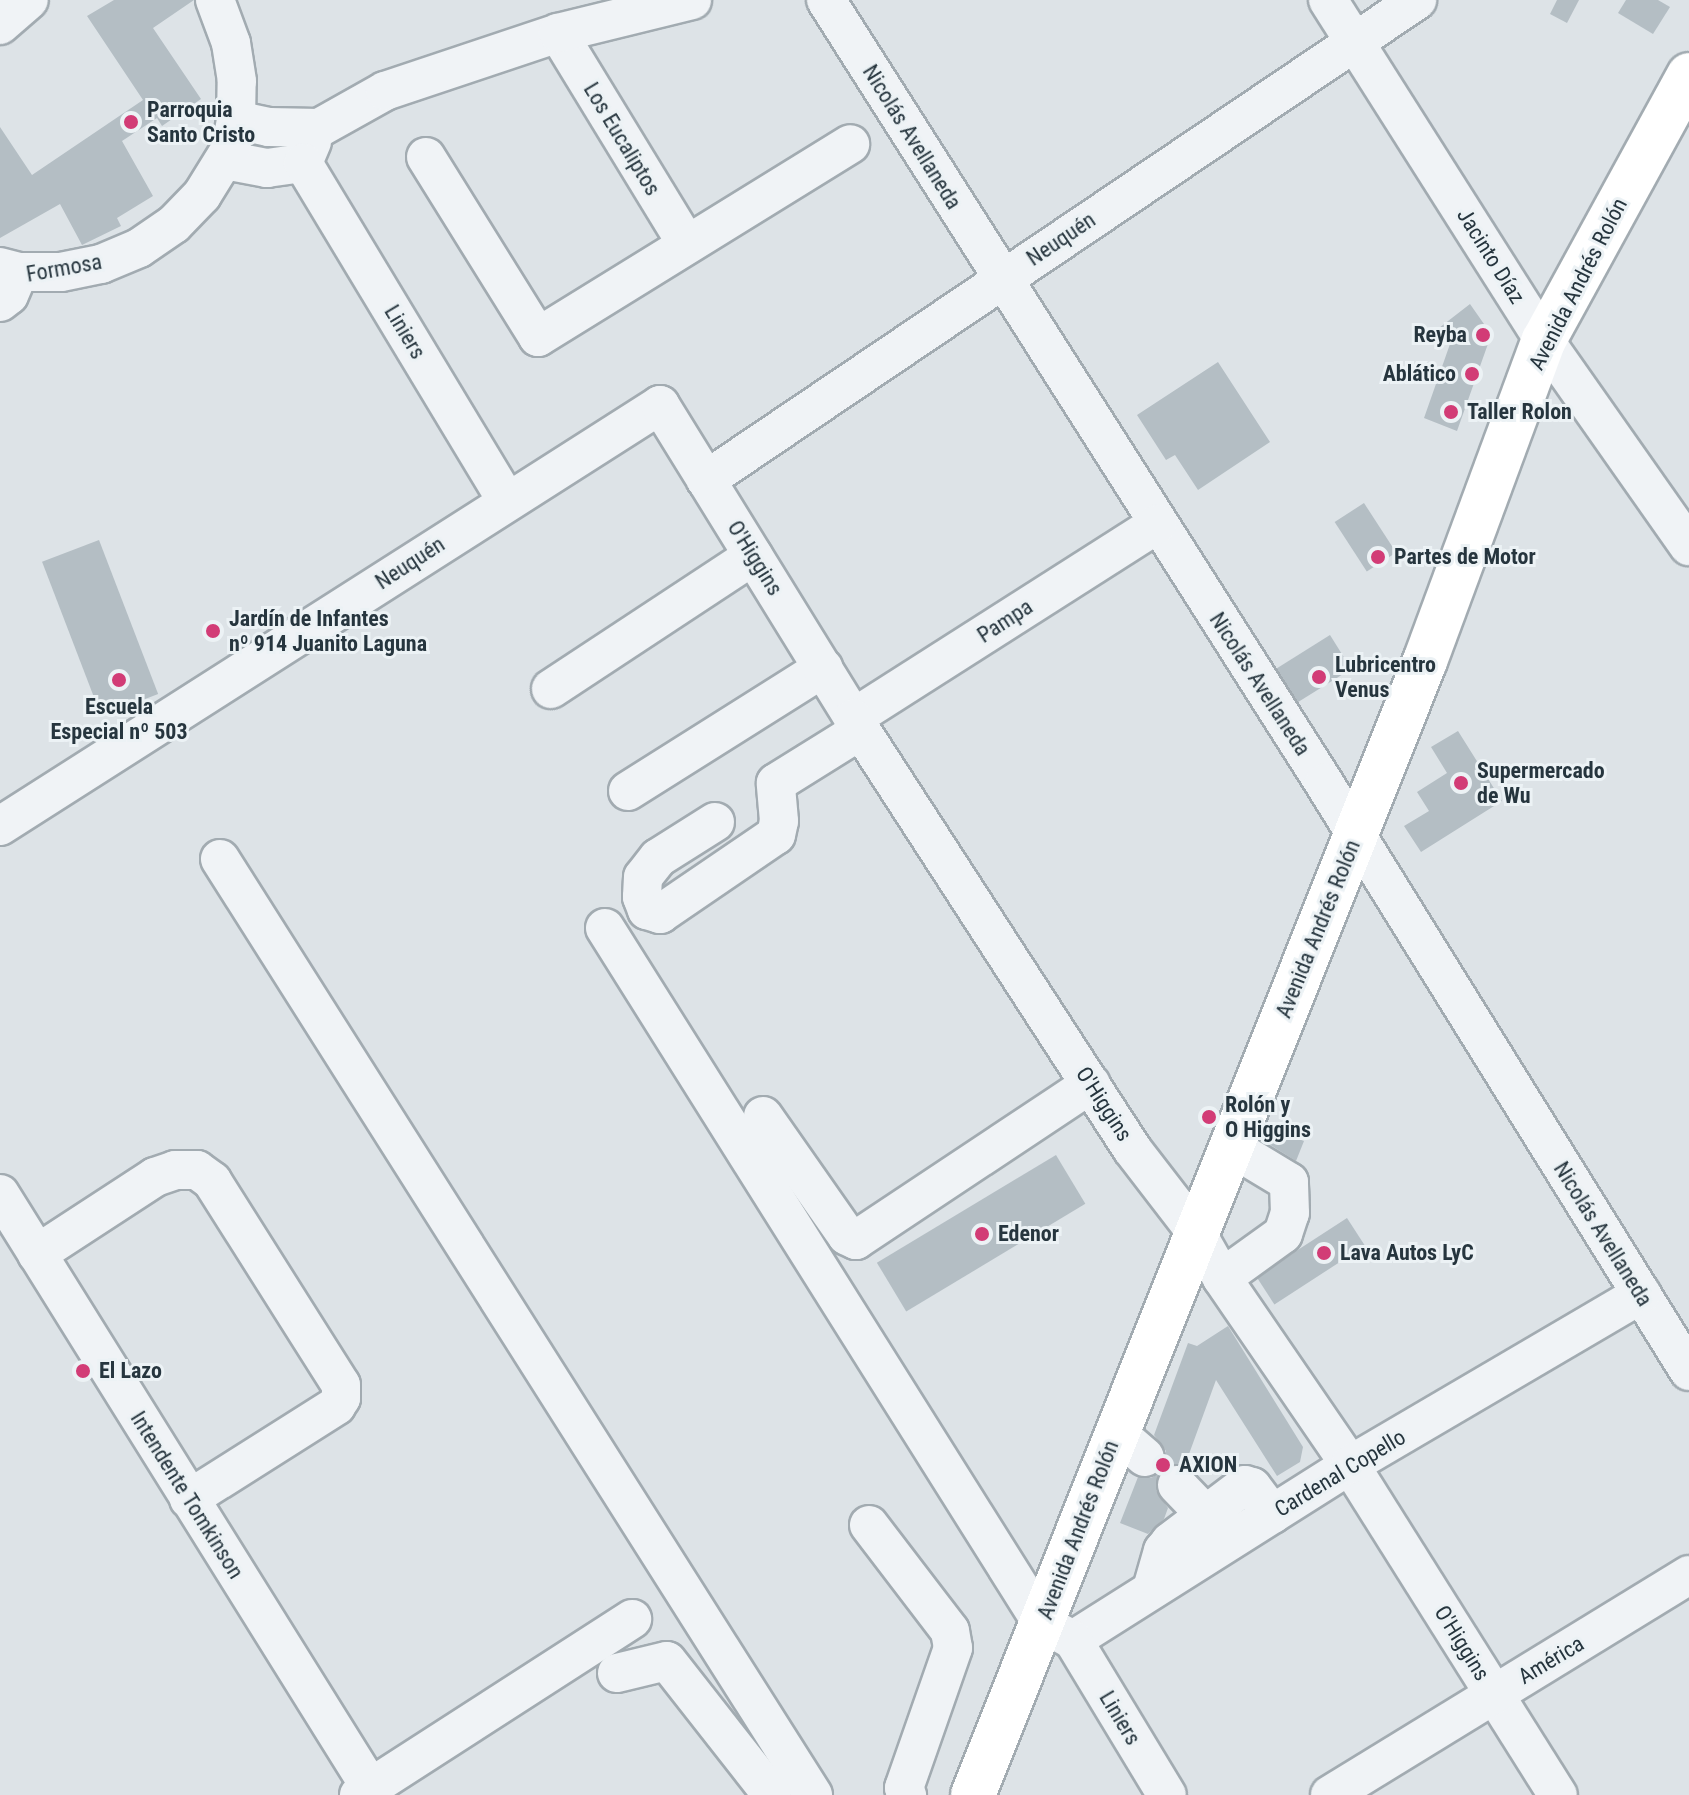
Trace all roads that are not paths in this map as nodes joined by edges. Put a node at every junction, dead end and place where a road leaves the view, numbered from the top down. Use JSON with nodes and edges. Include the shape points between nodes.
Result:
{"nodes":[{"id":1,"x":29,"y":0,"type":"edge"},
{"id":2,"x":215,"y":0,"type":"edge"},
{"id":3,"x":692,"y":0,"type":"edge"},
{"id":4,"x":826,"y":0,"type":"edge"},
{"id":5,"x":1328,"y":0,"type":"edge"},
{"id":6,"x":1417,"y":0,"type":"edge"},
{"id":7,"x":0,"y":25,"type":"edge"},
{"id":8,"x":558,"y":33,"type":"junction"},
{"id":9,"x":1355,"y":40,"type":"junction"},
{"id":10,"x":1689,"y":75,"type":"edge"},
{"id":11,"x":236,"y":120,"type":"junction"},
{"id":12,"x":319,"y":128,"type":"junction"},
{"id":13,"x":850,"y":144,"type":"dead end"},
{"id":14,"x":426,"y":157,"type":"dead end"},
{"id":15,"x":225,"y":160,"type":"junction"},
{"id":16,"x":303,"y":163,"type":"junction"},
{"id":17,"x":687,"y":244,"type":"junction"},
{"id":18,"x":1002,"y":279,"type":"junction"},
{"id":19,"x":6,"y":281,"type":"edge"},
{"id":20,"x":1544,"y":340,"type":"junction"},
{"id":21,"x":660,"y":405,"type":"joint"},
{"id":22,"x":706,"y":480,"type":"junction"},
{"id":23,"x":507,"y":501,"type":"junction"},
{"id":24,"x":1157,"y":524,"type":"junction"},
{"id":25,"x":1683,"y":524,"type":"edge"},
{"id":26,"x":753,"y":556,"type":"junction"},
{"id":27,"x":823,"y":668,"type":"junction"},
{"id":28,"x":551,"y":689,"type":"dead end"},
{"id":29,"x":857,"y":724,"type":"junction"},
{"id":30,"x":628,"y":791,"type":"dead end"},
{"id":31,"x":715,"y":822,"type":"dead end"},
{"id":32,"x":0,"y":826,"type":"edge"},
{"id":33,"x":1356,"y":836,"type":"junction"},
{"id":34,"x":220,"y":859,"type":"dead end"},
{"id":35,"x":605,"y":928,"type":"dead end"},
{"id":36,"x":1091,"y":1084,"type":"junction"},
{"id":37,"x":763,"y":1116,"type":"dead end"},
{"id":38,"x":1231,"y":1147,"type":"junction"},
{"id":39,"x":0,"y":1194,"type":"edge"},
{"id":40,"x":1196,"y":1232,"type":"junction"},
{"id":41,"x":37,"y":1254,"type":"junction"},
{"id":42,"x":1222,"y":1278,"type":"junction"},
{"id":43,"x":1641,"y":1294,"type":"junction"},
{"id":44,"x":1689,"y":1371,"type":"edge"},
{"id":45,"x":1350,"y":1465,"type":"junction"},
{"id":46,"x":1177,"y":1485,"type":"dead end"},
{"id":47,"x":189,"y":1499,"type":"junction"},
{"id":48,"x":1272,"y":1514,"type":"junction"},
{"id":49,"x":1206,"y":1515,"type":"junction"},
{"id":50,"x":869,"y":1525,"type":"dead end"},
{"id":51,"x":1689,"y":1575,"type":"edge"},
{"id":52,"x":1152,"y":1589,"type":"junction"},
{"id":53,"x":632,"y":1619,"type":"dead end"},
{"id":54,"x":1058,"y":1632,"type":"junction"},
{"id":55,"x":617,"y":1673,"type":"dead end"},
{"id":56,"x":1494,"y":1694,"type":"junction"},
{"id":57,"x":368,"y":1793,"type":"edge"},
{"id":58,"x":772,"y":1795,"type":"edge"},
{"id":59,"x":813,"y":1795,"type":"edge"},
{"id":60,"x":907,"y":1795,"type":"edge"},
{"id":61,"x":973,"y":1795,"type":"edge"},
{"id":62,"x":1167,"y":1795,"type":"edge"},
{"id":63,"x":1330,"y":1795,"type":"edge"},
{"id":64,"x":1558,"y":1795,"type":"edge"}],
"edges":[{"from":1,"to":7,"type":"street"},
{"from":2,"to":11,"type":"street","via":[[231,43]]},
{"from":3,"to":8,"type":"street"},
{"from":4,"to":18,"type":"street","name":"Nicolás Avellaneda"},
{"from":5,"to":9,"type":"street","name":"Jacinto Díaz"},
{"from":6,"to":9,"type":"street","name":"Neuquén"},
{"from":8,"to":12,"type":"street","via":[[385,91]]},
{"from":8,"to":17,"type":"street","name":"Los Eucaliptos"},
{"from":9,"to":18,"type":"street","name":"Neuquén"},
{"from":9,"to":20,"type":"street","name":"Jacinto Díaz"},
{"from":10,"to":20,"type":"main road","name":"Avenida Andrés Rolón"},
{"from":11,"to":12,"type":"street"},
{"from":11,"to":15,"type":"street"},
{"from":12,"to":16,"type":"street"},
{"from":13,"to":17,"type":"street"},
{"from":14,"to":17,"type":"street","via":[[538,337]]},
{"from":15,"to":16,"type":"street","via":[[267,168]]},
{"from":15,"to":19,"type":"street","name":"Formosa","via":[[174,224],[139,248],[88,266]]},
{"from":16,"to":23,"type":"street","name":"Liniers"},
{"from":18,"to":22,"type":"street","name":"Neuquén"},
{"from":18,"to":24,"type":"street","name":"Nicolás Avellaneda"},
{"from":20,"to":25,"type":"street","name":"Jacinto Díaz"},
{"from":20,"to":33,"type":"main road","name":"Avenida Andrés Rolón"},
{"from":21,"to":22,"type":"street","name":"O'Higgins"},
{"from":21,"to":23,"type":"street","name":"Neuquén"},
{"from":22,"to":26,"type":"street","name":"O'Higgins"},
{"from":23,"to":32,"type":"street","name":"Neuquén"},
{"from":24,"to":29,"type":"street","name":"Pampa"},
{"from":24,"to":33,"type":"street","name":"Nicolás Avellaneda"},
{"from":26,"to":27,"type":"street","name":"O'Higgins"},
{"from":26,"to":28,"type":"street"},
{"from":27,"to":29,"type":"street","name":"O'Higgins"},
{"from":27,"to":30,"type":"street"},
{"from":29,"to":31,"type":"street","name":"Pampa","via":[[776,783],[776,835],[660,914],[647,910],[643,877],[658,858]]},
{"from":29,"to":36,"type":"street","name":"O'Higgins"},
{"from":33,"to":38,"type":"main road","name":"Avenida Andrés Rolón"},
{"from":33,"to":43,"type":"street","name":"Nicolás Avellaneda"},
{"from":34,"to":59,"type":"street"},
{"from":35,"to":54,"type":"street","name":"Liniers"},
{"from":36,"to":37,"type":"street","via":[[856,1240],[847,1236]]},
{"from":36,"to":40,"type":"street","name":"O'Higgins","via":[[1163,1193]]},
{"from":38,"to":40,"type":"main road","name":"Avenida Andrés Rolón"},
{"from":38,"to":42,"type":"street","via":[[1289,1182],[1290,1213],[1283,1234]]},
{"from":39,"to":41,"type":"street","name":"Intendente Tomkinson"},
{"from":40,"to":42,"type":"street","name":"O'Higgins"},
{"from":40,"to":54,"type":"main road","name":"Avenida Andrés Rolón","via":[[1130,1445]]},
{"from":41,"to":47,"type":"street","name":"Intendente Tomkinson"},
{"from":41,"to":47,"type":"street","via":[[155,1177],[197,1170],[212,1181],[341,1385],[336,1406]]},
{"from":42,"to":45,"type":"street","name":"O'Higgins"},
{"from":43,"to":44,"type":"street","name":"Nicolás Avellaneda"},
{"from":43,"to":45,"type":"street","name":"Cardenal Copello"},
{"from":45,"to":48,"type":"street","name":"Cardenal Copello"},
{"from":45,"to":56,"type":"street","name":"O'Higgins"},
{"from":46,"to":49,"type":"street"},
{"from":47,"to":57,"type":"street","name":"Intendente Tomkinson"},
{"from":48,"to":49,"type":"street","via":[[1245,1485]]},
{"from":48,"to":52,"type":"street","name":"Cardenal Copello"},
{"from":49,"to":52,"type":"street","via":[[1163,1551]]},
{"from":50,"to":60,"type":"street","via":[[944,1622],[953,1648],[904,1788]]},
{"from":51,"to":56,"type":"street","name":"América"},
{"from":52,"to":54,"type":"street","name":"Cardenal Copello"},
{"from":53,"to":57,"type":"street"},
{"from":54,"to":61,"type":"main road","name":"Avenida Andrés Rolón"},
{"from":54,"to":62,"type":"street","name":"Liniers"},
{"from":55,"to":58,"type":"street","via":[[667,1661]]},
{"from":56,"to":63,"type":"street","name":"América"},
{"from":56,"to":64,"type":"street","name":"O'Higgins"}]}
